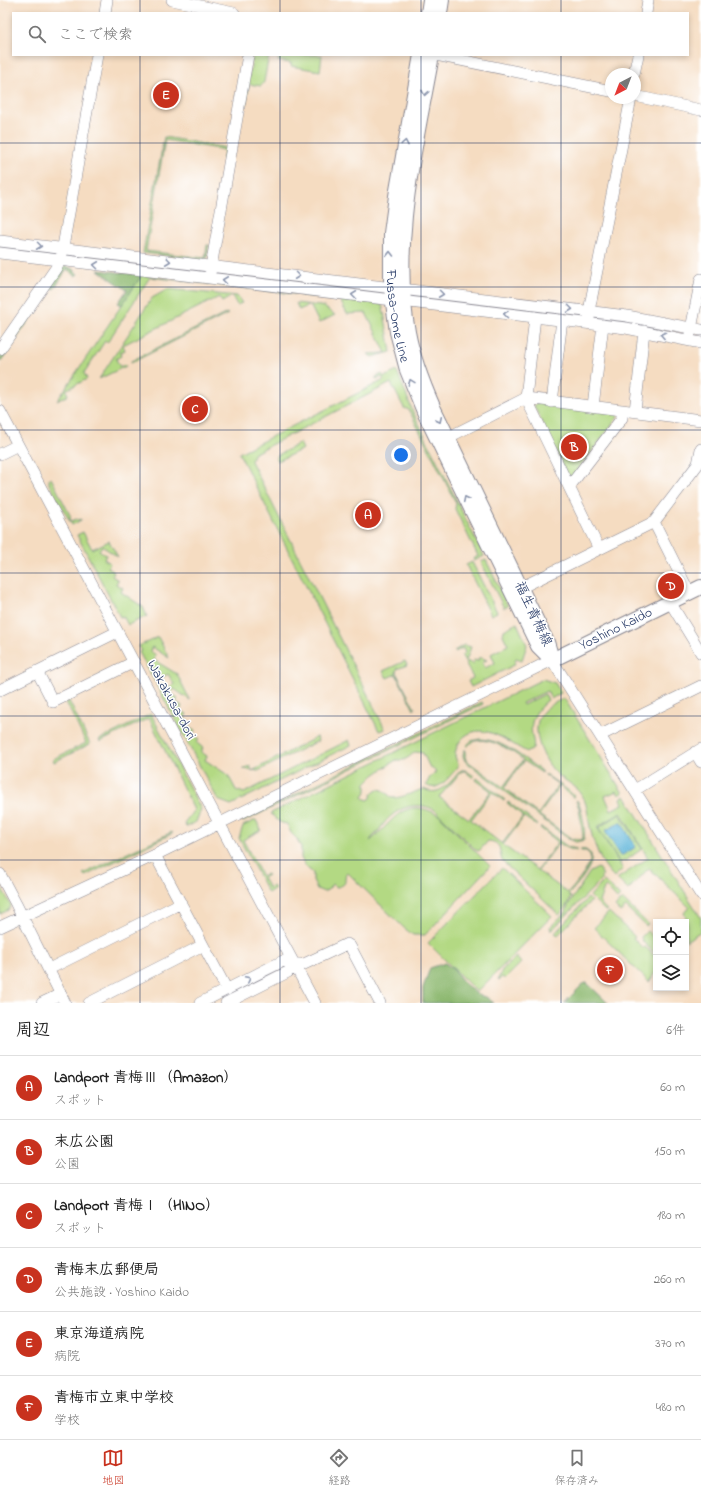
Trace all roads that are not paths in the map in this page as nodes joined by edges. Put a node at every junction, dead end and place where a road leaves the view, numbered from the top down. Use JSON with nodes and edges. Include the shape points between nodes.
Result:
{"nodes":[{"id":1,"x":107,"y":0,"type":"edge"},
{"id":2,"x":172,"y":0,"type":"edge"},
{"id":3,"x":430,"y":0,"type":"edge"},
{"id":4,"x":442,"y":0,"type":"edge"},
{"id":5,"x":648,"y":0,"type":"edge"},
{"id":6,"x":105,"y":12,"type":"edge"},
{"id":7,"x":229,"y":12,"type":"edge"},
{"id":8,"x":428,"y":12,"type":"edge"},
{"id":9,"x":440,"y":12,"type":"edge"},
{"id":10,"x":646,"y":12,"type":"edge"},
{"id":11,"x":97,"y":56,"type":"edge"},
{"id":12,"x":248,"y":56,"type":"edge"},
{"id":13,"x":421,"y":56,"type":"edge"},
{"id":14,"x":432,"y":56,"type":"edge"},
{"id":15,"x":441,"y":56,"type":"edge"},
{"id":16,"x":638,"y":56,"type":"edge"},
{"id":17,"x":635,"y":68,"type":"edge"},
{"id":18,"x":605,"y":90,"type":"edge"},
{"id":19,"x":641,"y":97,"type":"edge"},
{"id":20,"x":630,"y":104,"type":"edge"},
{"id":21,"x":701,"y":110,"type":"edge"},
{"id":22,"x":406,"y":171,"type":"junction"},
{"id":23,"x":0,"y":241,"type":"edge"},
{"id":24,"x":62,"y":249,"type":"junction"},
{"id":25,"x":0,"y":253,"type":"edge"},
{"id":26,"x":60,"y":260,"type":"junction"},
{"id":27,"x":210,"y":266,"type":"junction"},
{"id":28,"x":209,"y":278,"type":"junction"},
{"id":29,"x":701,"y":279,"type":"edge"},
{"id":30,"x":398,"y":294,"type":"junction"},
{"id":31,"x":589,"y":311,"type":"junction"},
{"id":32,"x":535,"y":317,"type":"junction"},
{"id":33,"x":562,"y":320,"type":"junction"},
{"id":34,"x":588,"y":323,"type":"junction"},
{"id":35,"x":603,"y":325,"type":"junction"},
{"id":36,"x":696,"y":329,"type":"edge"},
{"id":37,"x":644,"y":331,"type":"junction"},
{"id":38,"x":689,"y":340,"type":"junction"},
{"id":39,"x":701,"y":344,"type":"edge"},
{"id":40,"x":0,"y":349,"type":"edge"},
{"id":41,"x":526,"y":398,"type":"junction"},
{"id":42,"x":552,"y":402,"type":"junction"},
{"id":43,"x":593,"y":406,"type":"junction"},
{"id":44,"x":622,"y":410,"type":"junction"},
{"id":45,"x":0,"y":411,"type":"edge"},
{"id":46,"x":635,"y":411,"type":"junction"},
{"id":47,"x":701,"y":420,"type":"edge"},
{"id":48,"x":443,"y":440,"type":"junction"},
{"id":49,"x":18,"y":445,"type":"junction"},
{"id":50,"x":701,"y":449,"type":"edge"},
{"id":51,"x":0,"y":454,"type":"edge"},
{"id":52,"x":700,"y":465,"type":"edge"},
{"id":53,"x":569,"y":487,"type":"junction"},
{"id":54,"x":479,"y":514,"type":"junction"},
{"id":55,"x":654,"y":522,"type":"junction"},
{"id":56,"x":599,"y":549,"type":"junction"},
{"id":57,"x":497,"y":554,"type":"joint"},
{"id":58,"x":516,"y":590,"type":"junction"},
{"id":59,"x":695,"y":590,"type":"edge"},
{"id":60,"x":670,"y":602,"type":"junction"},
{"id":61,"x":117,"y":632,"type":"junction"},
{"id":62,"x":701,"y":653,"type":"edge"},
{"id":63,"x":552,"y":660,"type":"junction"},
{"id":64,"x":134,"y":662,"type":"junction"},
{"id":65,"x":37,"y":671,"type":"junction"},
{"id":66,"x":701,"y":686,"type":"edge"},
{"id":67,"x":0,"y":690,"type":"edge"},
{"id":68,"x":601,"y":735,"type":"junction"},
{"id":69,"x":698,"y":751,"type":"edge"},
{"id":70,"x":701,"y":762,"type":"edge"},
{"id":71,"x":635,"y":790,"type":"junction"},
{"id":72,"x":219,"y":823,"type":"junction"},
{"id":73,"x":155,"y":855,"type":"junction"},
{"id":74,"x":0,"y":874,"type":"edge"},
{"id":75,"x":701,"y":895,"type":"edge"},
{"id":76,"x":181,"y":903,"type":"junction"},
{"id":77,"x":23,"y":918,"type":"junction"},
{"id":78,"x":0,"y":927,"type":"edge"},
{"id":79,"x":204,"y":945,"type":"junction"},
{"id":80,"x":295,"y":964,"type":"junction"},
{"id":81,"x":49,"y":969,"type":"junction"},
{"id":82,"x":227,"y":990,"type":"junction"},
{"id":83,"x":63,"y":998,"type":"edge"},
{"id":84,"x":231,"y":1002,"type":"edge"},
{"id":85,"x":42,"y":1003,"type":"edge"},
{"id":86,"x":89,"y":1003,"type":"edge"},
{"id":87,"x":200,"y":1003,"type":"edge"},
{"id":88,"x":315,"y":1003,"type":"edge"},
{"id":89,"x":380,"y":1003,"type":"edge"}],
"edges":[{"from":1,"to":6,"type":"street"},
{"from":2,"to":7,"type":"street"},
{"from":3,"to":8,"type":"main road"},
{"from":4,"to":9,"type":"main road"},
{"from":5,"to":10,"type":"street"},
{"from":11,"to":24,"type":"street"},
{"from":12,"to":27,"type":"street"},
{"from":22,"to":13,"type":"main road","name":"Fussa-Ome Line","one_way":true},
{"from":14,"to":22,"type":"main road","name":"Fussa-Ome Line","one_way":true},
{"from":15,"to":18,"type":"street"},
{"from":16,"to":17,"type":"street"},
{"from":19,"to":21,"type":"street"},
{"from":20,"to":31,"type":"street"},
{"from":22,"to":30,"type":"main road","name":"Fussa-Ome Line","via":[[400,203],[401,252]]},
{"from":23,"to":24,"type":"street","one_way":true},
{"from":24,"to":26,"type":"street"},
{"from":24,"to":27,"type":"street","one_way":true},
{"from":25,"to":26,"type":"street"},
{"from":28,"to":26,"type":"street","one_way":true},
{"from":26,"to":40,"type":"street"},
{"from":27,"to":28,"type":"street"},
{"from":27,"to":30,"type":"street","one_way":true},
{"from":30,"to":28,"type":"street","one_way":true},
{"from":29,"to":36,"type":"street"},
{"from":30,"to":31,"type":"street","one_way":true},
{"from":32,"to":30,"type":"street","one_way":true},
{"from":30,"to":48,"type":"main road","name":"Fussa-Ome Line","via":[[413,354]]},
{"from":31,"to":34,"type":"street"},
{"from":31,"to":36,"type":"street"},
{"from":32,"to":33,"type":"street"},
{"from":32,"to":41,"type":"street"},
{"from":33,"to":34,"type":"street"},
{"from":33,"to":42,"type":"street"},
{"from":34,"to":35,"type":"street"},
{"from":35,"to":37,"type":"street"},
{"from":35,"to":43,"type":"street"},
{"from":36,"to":38,"type":"street"},
{"from":38,"to":37,"type":"street","one_way":true},
{"from":37,"to":46,"type":"street"},
{"from":38,"to":39,"type":"street"},
{"from":41,"to":42,"type":"street"},
{"from":41,"to":48,"type":"street"},
{"from":41,"to":53,"type":"street"},
{"from":42,"to":43,"type":"street"},
{"from":43,"to":44,"type":"street"},
{"from":44,"to":46,"type":"street"},
{"from":44,"to":53,"type":"street","via":[[622,418]]},
{"from":45,"to":49,"type":"street","name":"Wakakusa-dori"},
{"from":46,"to":47,"type":"street"},
{"from":54,"to":48,"type":"main road","name":"Fussa-Ome Line","one_way":true},
{"from":48,"to":54,"type":"main road","name":"Fussa-Ome Line","via":[[472,487]]},
{"from":49,"to":51,"type":"street"},
{"from":49,"to":61,"type":"street","name":"Wakakusa-dori"},
{"from":50,"to":52,"type":"street"},
{"from":52,"to":55,"type":"street"},
{"from":53,"to":56,"type":"street"},
{"from":54,"to":57,"type":"main road","name":"Fussa-Ome Line"},
{"from":55,"to":56,"type":"street"},
{"from":55,"to":59,"type":"street"},
{"from":56,"to":58,"type":"street"},
{"from":57,"to":58,"type":"main road","name":"福生青梅線"},
{"from":58,"to":63,"type":"main road","name":"福生青梅線","via":[[538,646]]},
{"from":59,"to":60,"type":"main road","name":"Yoshino Kaido"},
{"from":60,"to":62,"type":"street"},
{"from":60,"to":63,"type":"main road","name":"Yoshino Kaido"},
{"from":61,"to":64,"type":"street","name":"Wakakusa-dori"},
{"from":61,"to":65,"type":"street"},
{"from":63,"to":68,"type":"street"},
{"from":63,"to":72,"type":"street"},
{"from":64,"to":65,"type":"street","via":[[53,702]]},
{"from":64,"to":72,"type":"street","name":"Wakakusa-dori"},
{"from":65,"to":67,"type":"street"},
{"from":66,"to":68,"type":"street"},
{"from":68,"to":71,"type":"street"},
{"from":69,"to":70,"type":"street"},
{"from":69,"to":71,"type":"street"},
{"from":71,"to":75,"type":"street"},
{"from":72,"to":73,"type":"street"},
{"from":72,"to":80,"type":"street","name":"Wakakusa-dori"},
{"from":73,"to":76,"type":"street"},
{"from":73,"to":77,"type":"street"},
{"from":74,"to":77,"type":"street"},
{"from":76,"to":79,"type":"street"},
{"from":76,"to":81,"type":"street"},
{"from":77,"to":78,"type":"street"},
{"from":77,"to":81,"type":"street"},
{"from":79,"to":82,"type":"street"},
{"from":79,"to":86,"type":"street"},
{"from":82,"to":80,"type":"street","one_way":true,"via":[[283,962]]},
{"from":80,"to":84,"type":"street","via":[[288,972]]},
{"from":80,"to":88,"type":"street","name":"Wakakusa-dori"},
{"from":80,"to":89,"type":"street","via":[[302,966],[347,944]]},
{"from":81,"to":83,"type":"street"},
{"from":82,"to":87,"type":"street"},
{"from":83,"to":85,"type":"street"}]}
